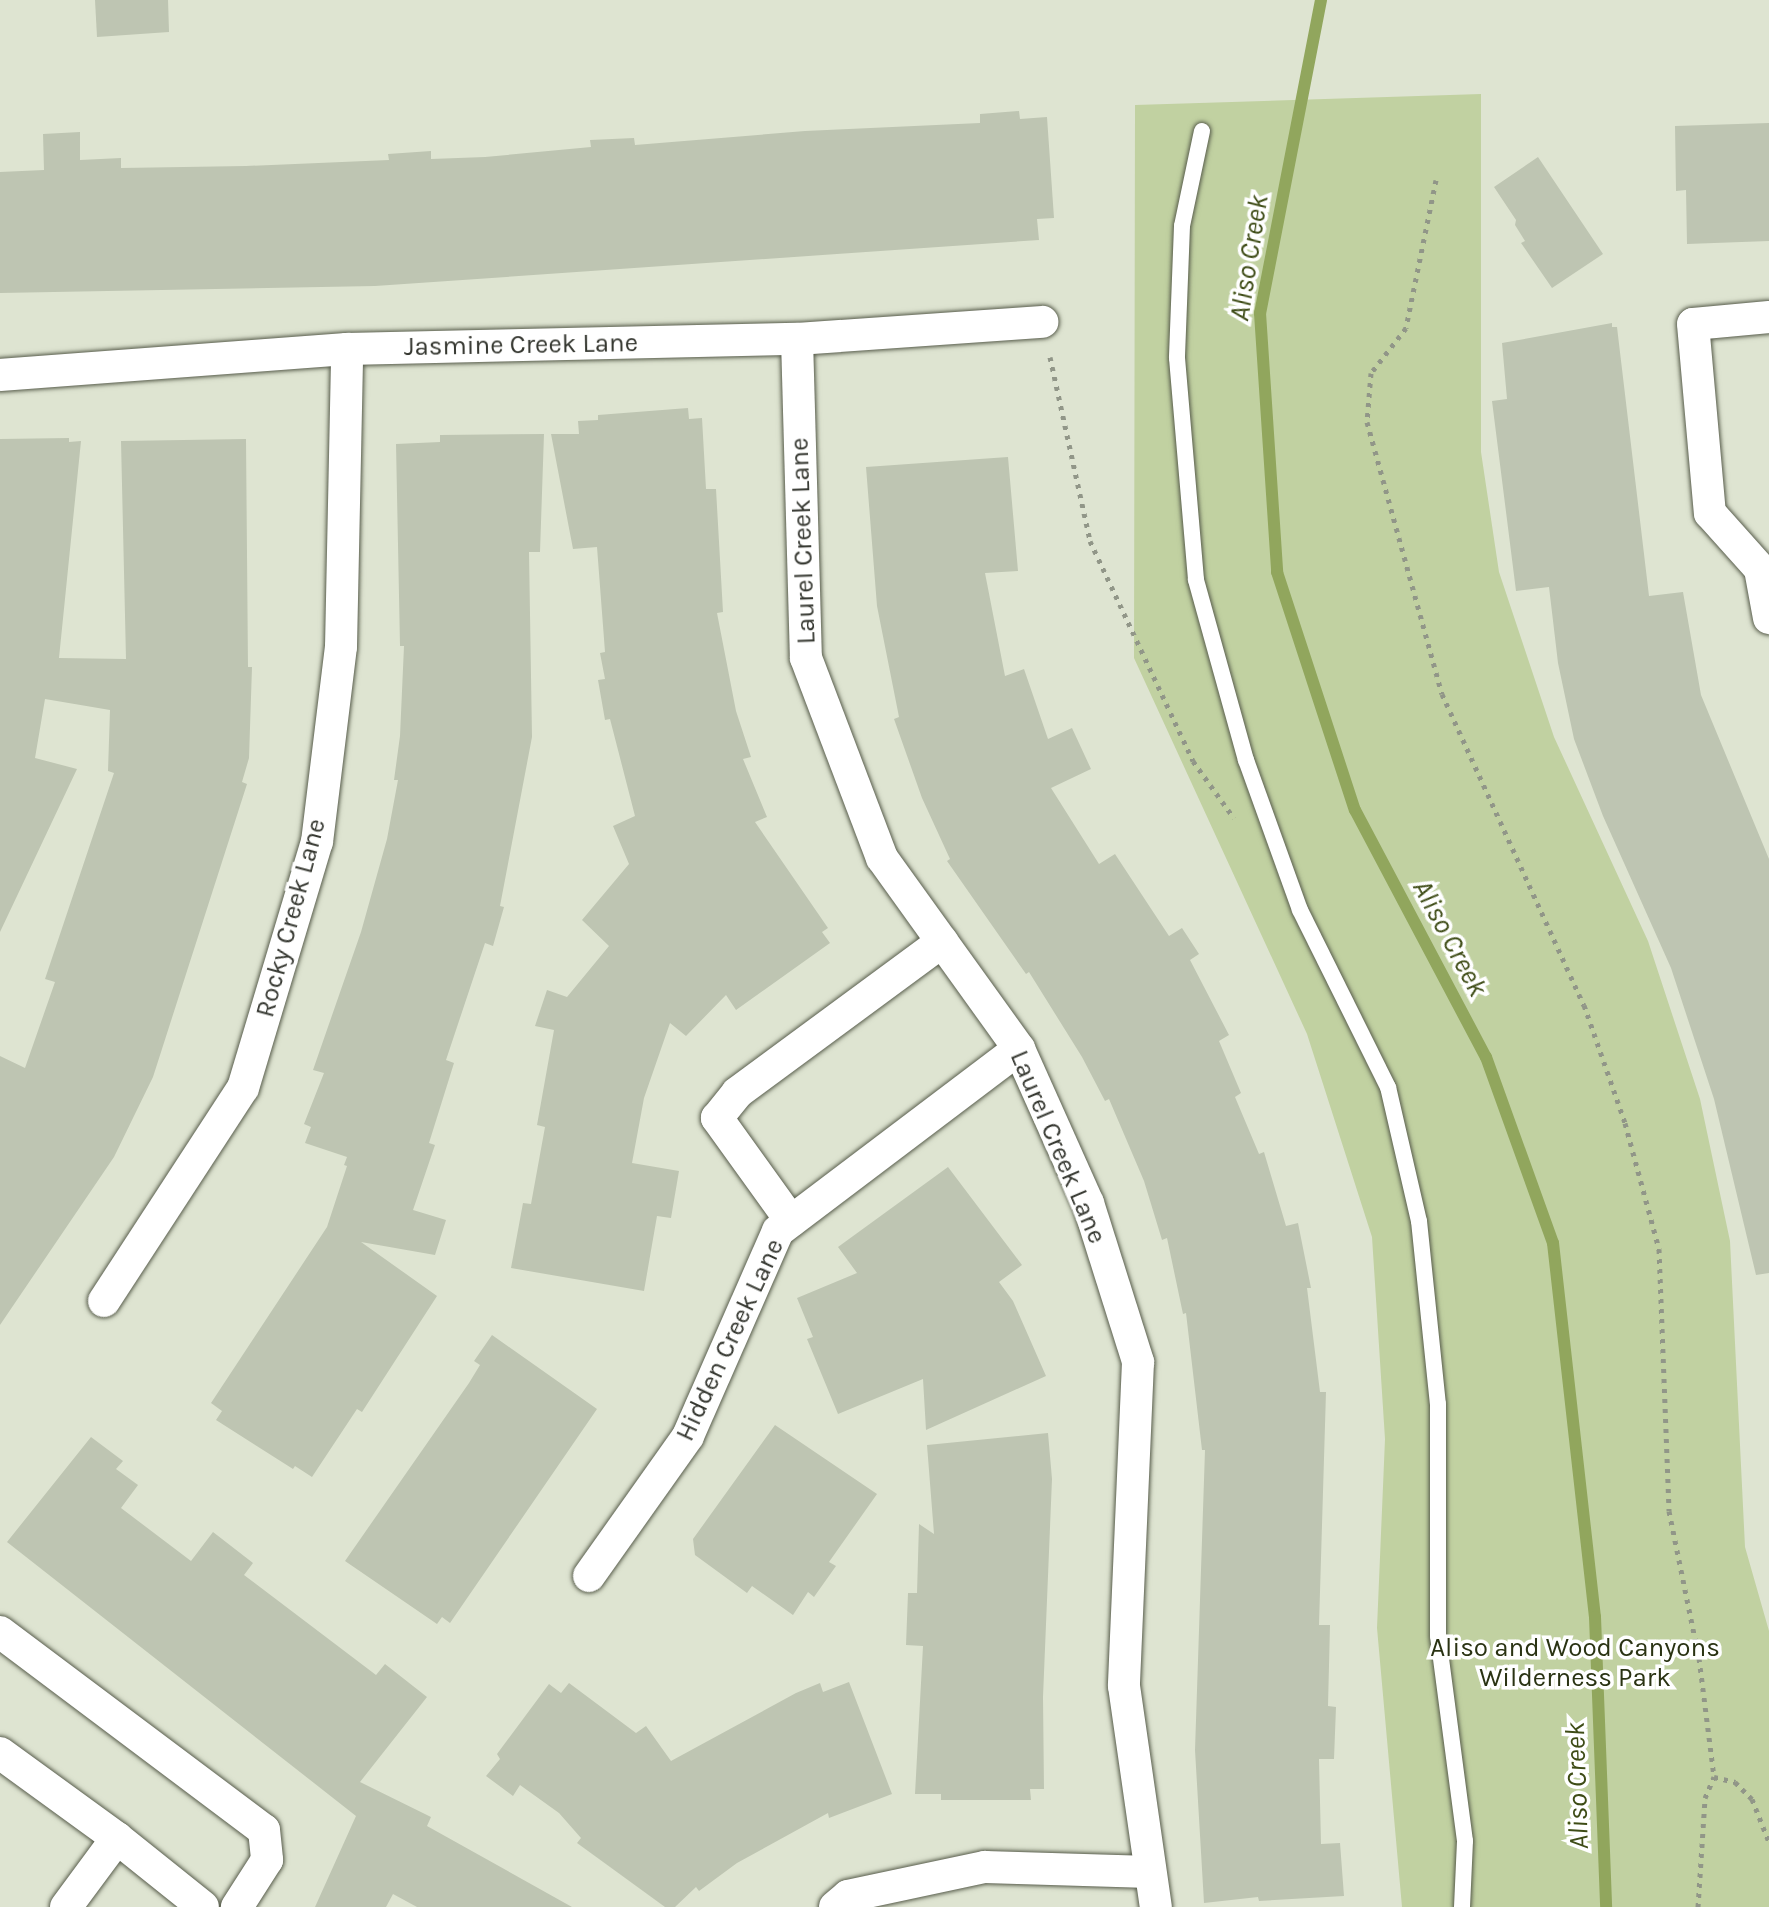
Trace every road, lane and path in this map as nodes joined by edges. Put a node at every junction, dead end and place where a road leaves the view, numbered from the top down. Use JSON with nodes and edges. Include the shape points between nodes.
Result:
{"nodes":[{"id":1,"x":1202,"y":131,"type":"dead end"},
{"id":2,"x":1436,"y":180,"type":"dead end"},
{"id":3,"x":1769,"y":317,"type":"edge"},
{"id":4,"x":1042,"y":322,"type":"joint"},
{"id":5,"x":797,"y":339,"type":"junction"},
{"id":6,"x":347,"y":349,"type":"junction"},
{"id":7,"x":0,"y":375,"type":"edge"},
{"id":8,"x":1765,"y":562,"type":"edge"},
{"id":9,"x":1769,"y":618,"type":"edge"},
{"id":10,"x":1237,"y":823,"type":"dead end"},
{"id":11,"x":942,"y":942,"type":"junction"},
{"id":12,"x":1019,"y":1049,"type":"junction"},
{"id":13,"x":791,"y":1221,"type":"junction"},
{"id":14,"x":104,"y":1301,"type":"dead end"},
{"id":15,"x":589,"y":1576,"type":"dead end"},
{"id":16,"x":0,"y":1632,"type":"edge"},
{"id":17,"x":0,"y":1753,"type":"edge"},
{"id":18,"x":1714,"y":1777,"type":"junction"},
{"id":19,"x":117,"y":1838,"type":"junction"},
{"id":20,"x":1769,"y":1842,"type":"edge"},
{"id":21,"x":1150,"y":1872,"type":"junction"},
{"id":22,"x":66,"y":1907,"type":"edge"},
{"id":23,"x":203,"y":1907,"type":"edge"},
{"id":24,"x":237,"y":1907,"type":"edge"},
{"id":25,"x":835,"y":1907,"type":"edge"},
{"id":26,"x":1156,"y":1907,"type":"edge"},
{"id":27,"x":1462,"y":1907,"type":"edge"},
{"id":28,"x":1698,"y":1907,"type":"edge"}],
"edges":[{"from":1,"to":27,"type":"lane","via":[[1182,226],[1177,358],[1196,580],[1246,760],[1300,910],[1388,1087],[1419,1221],[1438,1404],[1438,1636],[1465,1841]]},
{"from":2,"to":18,"type":"path","via":[[1406,328],[1371,373],[1367,422],[1442,694],[1584,1005],[1625,1123],[1659,1249],[1669,1511],[1699,1658]]},
{"from":3,"to":8,"type":"street","via":[[1693,324],[1710,513]]},
{"from":4,"to":5,"type":"street","name":"Jasmine Creek Lane"},
{"from":4,"to":10,"type":"path","via":[[1090,541],[1193,761]]},
{"from":5,"to":6,"type":"street","name":"Jasmine Creek Lane"},
{"from":5,"to":11,"type":"street","name":"Laurel Creek Lane","via":[[806,658],[882,858]]},
{"from":6,"to":7,"type":"street","name":"Jasmine Creek Lane"},
{"from":6,"to":14,"type":"street","name":"Rocky Creek Lane","via":[[341,647],[317,842],[243,1088]]},
{"from":8,"to":9,"type":"street"},
{"from":11,"to":12,"type":"street","name":"Laurel Creek Lane"},
{"from":11,"to":13,"type":"street","via":[[737,1093],[717,1118]]},
{"from":12,"to":13,"type":"street","name":"Hidden Creek Lane"},
{"from":12,"to":21,"type":"street","name":"Laurel Creek Lane","via":[[1088,1203],[1138,1362],[1124,1686]]},
{"from":13,"to":15,"type":"street","name":"Hidden Creek Lane","via":[[778,1231],[688,1436]]},
{"from":16,"to":24,"type":"street","via":[[264,1830],[267,1860]]},
{"from":17,"to":19,"type":"street"},
{"from":18,"to":20,"type":"path","via":[[1735,1782],[1752,1799]]},
{"from":18,"to":28,"type":"path","via":[[1705,1798]]},
{"from":19,"to":22,"type":"street"},
{"from":19,"to":23,"type":"street"},
{"from":21,"to":25,"type":"street","via":[[985,1867],[848,1896]]},
{"from":21,"to":26,"type":"street","name":"Laurel Creek Lane"}]}
